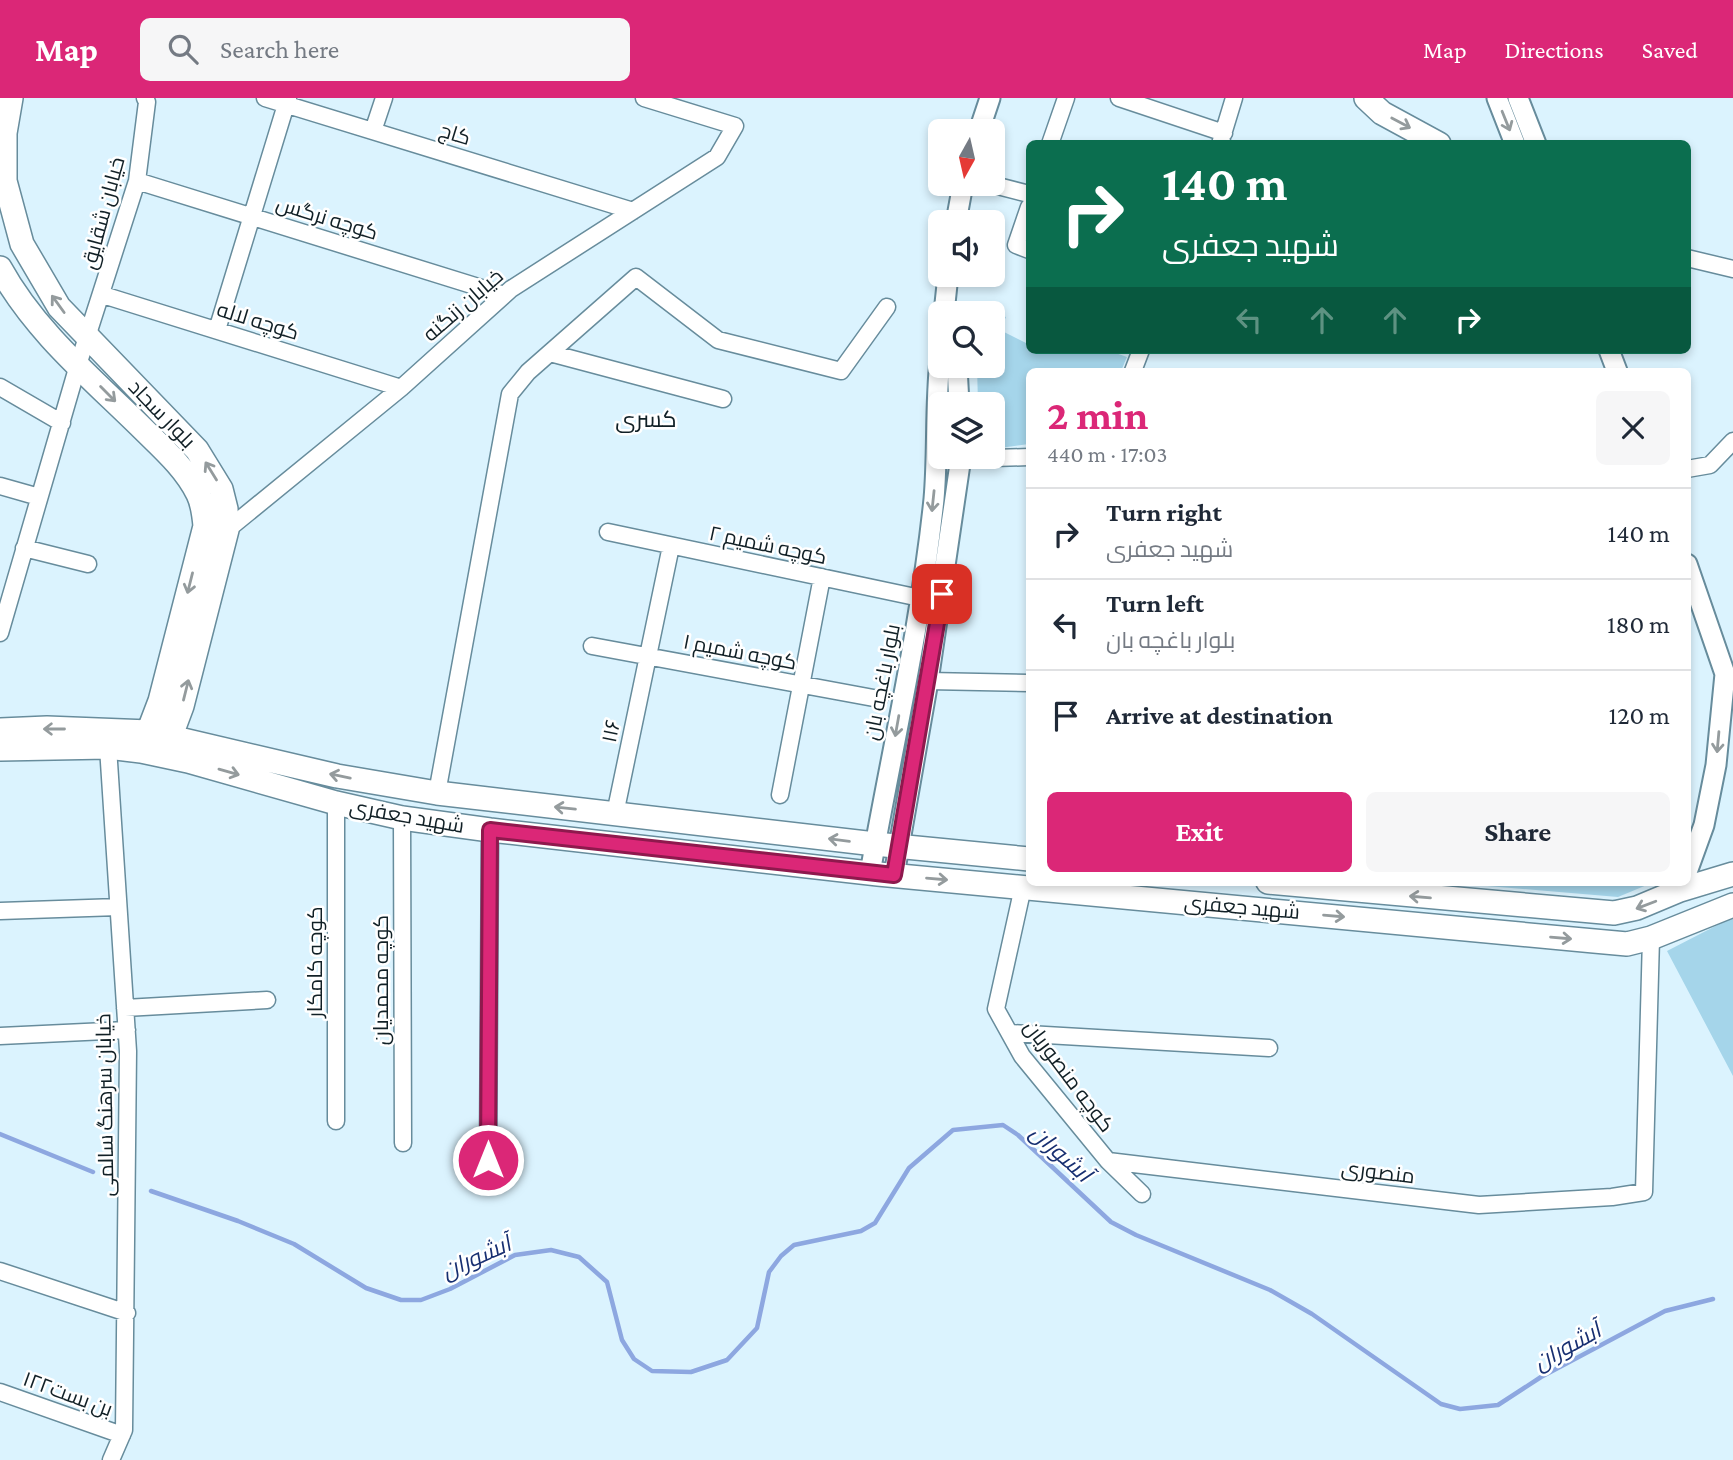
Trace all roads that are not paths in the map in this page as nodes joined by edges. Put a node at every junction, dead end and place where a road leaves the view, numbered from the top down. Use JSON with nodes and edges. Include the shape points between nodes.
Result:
{"nodes":[{"id":1,"x":11,"y":98,"type":"edge"},
{"id":2,"x":145,"y":98,"type":"edge"},
{"id":3,"x":265,"y":98,"type":"edge"},
{"id":4,"x":384,"y":98,"type":"edge"},
{"id":5,"x":644,"y":98,"type":"edge"},
{"id":6,"x":990,"y":98,"type":"edge"},
{"id":7,"x":1066,"y":98,"type":"edge"},
{"id":8,"x":1119,"y":98,"type":"edge"},
{"id":9,"x":1234,"y":98,"type":"edge"},
{"id":10,"x":1366,"y":98,"type":"edge"},
{"id":11,"x":1497,"y":98,"type":"edge"},
{"id":12,"x":1518,"y":98,"type":"edge"},
{"id":13,"x":287,"y":101,"type":"edge"},
{"id":14,"x":983,"y":119,"type":"edge"},
{"id":15,"x":373,"y":131,"type":"junction"},
{"id":16,"x":1053,"y":136,"type":"edge"},
{"id":17,"x":1222,"y":138,"type":"edge"},
{"id":18,"x":1432,"y":140,"type":"edge"},
{"id":19,"x":1513,"y":140,"type":"edge"},
{"id":20,"x":1534,"y":140,"type":"edge"},
{"id":21,"x":137,"y":181,"type":"junction"},
{"id":22,"x":1005,"y":188,"type":"edge"},
{"id":23,"x":1026,"y":193,"type":"edge"},
{"id":24,"x":633,"y":211,"type":"junction"},
{"id":25,"x":251,"y":216,"type":"junction"},
{"id":26,"x":1026,"y":216,"type":"edge"},
{"id":27,"x":1026,"y":249,"type":"edge"},
{"id":28,"x":1691,"y":259,"type":"edge"},
{"id":29,"x":0,"y":268,"type":"edge"},
{"id":30,"x":1733,"y":268,"type":"edge"},
{"id":31,"x":103,"y":295,"type":"junction"},
{"id":32,"x":505,"y":295,"type":"junction"},
{"id":33,"x":887,"y":307,"type":"dead end"},
{"id":34,"x":217,"y":330,"type":"junction"},
{"id":35,"x":88,"y":338,"type":"junction"},
{"id":36,"x":550,"y":353,"type":"junction"},
{"id":37,"x":78,"y":365,"type":"junction"},
{"id":38,"x":938,"y":378,"type":"edge"},
{"id":39,"x":0,"y":387,"type":"edge"},
{"id":40,"x":401,"y":388,"type":"junction"},
{"id":41,"x":723,"y":399,"type":"dead end"},
{"id":42,"x":62,"y":424,"type":"junction"},
{"id":43,"x":1733,"y":441,"type":"edge"},
{"id":44,"x":1005,"y":457,"type":"edge"},
{"id":45,"x":1026,"y":457,"type":"edge"},
{"id":46,"x":1691,"y":468,"type":"edge"},
{"id":47,"x":959,"y":469,"type":"edge"},
{"id":48,"x":0,"y":486,"type":"edge"},
{"id":49,"x":39,"y":497,"type":"junction"},
{"id":50,"x":216,"y":528,"type":"junction"},
{"id":51,"x":608,"y":532,"type":"dead end"},
{"id":52,"x":671,"y":545,"type":"junction"},
{"id":53,"x":24,"y":548,"type":"junction"},
{"id":54,"x":88,"y":564,"type":"dead end"},
{"id":55,"x":1691,"y":574,"type":"edge"},
{"id":56,"x":822,"y":577,"type":"junction"},
{"id":57,"x":920,"y":598,"type":"junction"},
{"id":58,"x":0,"y":632,"type":"edge"},
{"id":59,"x":592,"y":646,"type":"dead end"},
{"id":60,"x":648,"y":657,"type":"junction"},
{"id":61,"x":1728,"y":667,"type":"edge"},
{"id":62,"x":928,"y":681,"type":"junction"},
{"id":63,"x":1026,"y":683,"type":"edge"},
{"id":64,"x":801,"y":685,"type":"junction"},
{"id":65,"x":879,"y":699,"type":"dead end"},
{"id":66,"x":0,"y":730,"type":"edge"},
{"id":67,"x":107,"y":738,"type":"junction"},
{"id":68,"x":156,"y":743,"type":"junction"},
{"id":69,"x":0,"y":749,"type":"edge"},
{"id":70,"x":437,"y":793,"type":"junction"},
{"id":71,"x":780,"y":794,"type":"dead end"},
{"id":72,"x":336,"y":803,"type":"junction"},
{"id":73,"x":615,"y":814,"type":"junction"},
{"id":74,"x":402,"y":818,"type":"junction"},
{"id":75,"x":490,"y":830,"type":"junction"},
{"id":76,"x":891,"y":839,"type":"junction"},
{"id":77,"x":1026,"y":859,"type":"edge"},
{"id":78,"x":1691,"y":861,"type":"edge"},
{"id":79,"x":870,"y":873,"type":"junction"},
{"id":80,"x":1733,"y":874,"type":"edge"},
{"id":81,"x":894,"y":875,"type":"junction"},
{"id":82,"x":1691,"y":880,"type":"edge"},
{"id":83,"x":1313,"y":886,"type":"edge"},
{"id":84,"x":1675,"y":886,"type":"edge"},
{"id":85,"x":1023,"y":887,"type":"junction"},
{"id":86,"x":1733,"y":905,"type":"edge"},
{"id":87,"x":118,"y":906,"type":"junction"},
{"id":88,"x":0,"y":911,"type":"edge"},
{"id":89,"x":1651,"y":938,"type":"junction"},
{"id":90,"x":267,"y":1000,"type":"dead end"},
{"id":91,"x":125,"y":1008,"type":"junction"},
{"id":92,"x":127,"y":1030,"type":"junction"},
{"id":93,"x":1010,"y":1033,"type":"junction"},
{"id":94,"x":0,"y":1035,"type":"edge"},
{"id":95,"x":1269,"y":1048,"type":"dead end"},
{"id":96,"x":336,"y":1121,"type":"dead end"},
{"id":97,"x":403,"y":1143,"type":"dead end"},
{"id":98,"x":488,"y":1160,"type":"dead end"},
{"id":99,"x":1108,"y":1161,"type":"junction"},
{"id":100,"x":1142,"y":1194,"type":"dead end"},
{"id":101,"x":0,"y":1271,"type":"edge"},
{"id":102,"x":127,"y":1312,"type":"junction"},
{"id":103,"x":0,"y":1392,"type":"edge"},
{"id":104,"x":122,"y":1435,"type":"junction"},
{"id":105,"x":111,"y":1460,"type":"edge"}],
"edges":[{"from":35,"to":1,"type":"main road","name":"بلوار سجاد","one_way":true,"via":[[59,307],[22,244],[5,181]]},
{"from":2,"to":21,"type":"street","name":"خیابان شقایق"},
{"from":3,"to":13,"type":"street","name":"کاج"},
{"from":4,"to":15,"type":"street"},
{"from":5,"to":24,"type":"street","name":"خیابان زنگنه","via":[[735,126],[717,157]]},
{"from":6,"to":14,"type":"street"},
{"from":7,"to":16,"type":"street"},
{"from":8,"to":17,"type":"street"},
{"from":9,"to":17,"type":"street"},
{"from":10,"to":18,"type":"main road","one_way":true,"via":[[1382,113]]},
{"from":11,"to":19,"type":"street","one_way":true},
{"from":12,"to":20,"type":"street"},
{"from":13,"to":15,"type":"street","name":"کاج"},
{"from":13,"to":25,"type":"street"},
{"from":15,"to":24,"type":"street","name":"کاج"},
{"from":21,"to":25,"type":"street","name":"کوچه نرگس"},
{"from":21,"to":31,"type":"street","name":"خیابان شقایق"},
{"from":22,"to":23,"type":"street"},
{"from":24,"to":32,"type":"street","name":"خیابان زنگنه"},
{"from":25,"to":32,"type":"street","name":"کوچه نرگس"},
{"from":25,"to":34,"type":"street"},
{"from":26,"to":27,"type":"street","via":[[1016,245]]},
{"from":28,"to":30,"type":"street"},
{"from":29,"to":37,"type":"main road","name":"بلوار سجاد","via":[[38,324]]},
{"from":31,"to":34,"type":"street","name":"کوچه لاله"},
{"from":31,"to":35,"type":"street","name":"خیابان شقایق"},
{"from":32,"to":40,"type":"street","name":"خیابان زنگنه"},
{"from":33,"to":36,"type":"street","via":[[841,371],[718,340],[636,277]]},
{"from":34,"to":40,"type":"street","name":"کوچه لاله"},
{"from":35,"to":37,"type":"street","name":"خیابان شقایق"},
{"from":50,"to":35,"type":"main road","name":"بلوار سجاد","one_way":true,"via":[[226,509],[221,489],[197,450]]},
{"from":36,"to":41,"type":"street"},
{"from":36,"to":70,"type":"street","via":[[510,394]]},
{"from":37,"to":42,"type":"street","name":"خیابان شقایق"},
{"from":37,"to":50,"type":"main road","name":"بلوار سجاد","one_way":true,"via":[[174,460]]},
{"from":38,"to":57,"type":"street","name":"بلوار باغچه بان","one_way":true,"via":[[934,497]]},
{"from":39,"to":42,"type":"street"},
{"from":40,"to":50,"type":"street","name":"خیابان زنگنه"},
{"from":42,"to":49,"type":"street","name":"خیابان شقایق"},
{"from":43,"to":46,"type":"street","via":[[1710,465]]},
{"from":44,"to":45,"type":"street"},
{"from":47,"to":62,"type":"street","name":"بلوار باغچه بان"},
{"from":48,"to":49,"type":"street"},
{"from":49,"to":53,"type":"street","name":"خیابان شقایق"},
{"from":50,"to":68,"type":"main road","name":"بلوار سجاد","via":[[182,706]]},
{"from":51,"to":52,"type":"street","name":"کوچه شمیم ۲"},
{"from":52,"to":56,"type":"street","name":"کوچه شمیم ۲"},
{"from":52,"to":60,"type":"street","name":"۱۱۶"},
{"from":53,"to":54,"type":"street"},
{"from":53,"to":58,"type":"street","name":"خیابان شقایق"},
{"from":55,"to":61,"type":"street"},
{"from":56,"to":57,"type":"street","name":"کوچه شمیم ۲"},
{"from":56,"to":64,"type":"street"},
{"from":57,"to":76,"type":"street","name":"بلوار باغچه بان","one_way":true,"via":[[879,821]]},
{"from":59,"to":60,"type":"street","name":"کوچه شمیم ۱"},
{"from":60,"to":64,"type":"street","name":"کوچه شمیم ۱"},
{"from":60,"to":73,"type":"street","name":"۱۱۶"},
{"from":61,"to":78,"type":"street","one_way":true,"via":[[1716,765]]},
{"from":62,"to":63,"type":"street"},
{"from":62,"to":76,"type":"street","name":"بلوار باغچه بان"},
{"from":64,"to":65,"type":"street","name":"کوچه شمیم ۱"},
{"from":64,"to":71,"type":"street"},
{"from":67,"to":66,"type":"main road","name":"شهید جعفری","one_way":true},
{"from":67,"to":68,"type":"main road","name":"شهید جعفری"},
{"from":67,"to":69,"type":"main road","name":"شهید جعفری"},
{"from":67,"to":87,"type":"street","name":"خیابان سرهنگ سالمی"},
{"from":70,"to":68,"type":"main road","name":"شهید جعفری","one_way":true},
{"from":68,"to":72,"type":"main road","name":"شهید جعفری","one_way":true},
{"from":73,"to":70,"type":"main road","name":"شهید جعفری","one_way":true},
{"from":72,"to":74,"type":"main road","name":"شهید جعفری"},
{"from":72,"to":96,"type":"street","name":"کوچه کامکار"},
{"from":76,"to":73,"type":"main road","name":"شهید جعفری","one_way":true},
{"from":74,"to":75,"type":"main road","name":"شهید جعفری"},
{"from":74,"to":97,"type":"street","name":"کوچه محمدیان"},
{"from":75,"to":79,"type":"main road","name":"شهید جعفری"},
{"from":75,"to":98,"type":"street"},
{"from":76,"to":77,"type":"main road","name":"شهید جعفری"},
{"from":76,"to":79,"type":"street"},
{"from":76,"to":81,"type":"street"},
{"from":79,"to":81,"type":"main road","name":"شهید جعفری"},
{"from":80,"to":82,"type":"main road","name":"شهید جعفری"},
{"from":81,"to":85,"type":"main road","name":"شهید جعفری","one_way":true},
{"from":84,"to":83,"type":"main road","name":"شهید جعفری","one_way":true,"via":[[1637,908],[1614,913]]},
{"from":85,"to":89,"type":"main road","name":"شهید جعفری","one_way":true,"via":[[1626,944]]},
{"from":85,"to":93,"type":"street","name":"کوچه منصوریان","via":[[996,1009]]},
{"from":86,"to":89,"type":"main road","name":"شهید جعفری"},
{"from":87,"to":88,"type":"street"},
{"from":87,"to":91,"type":"street","name":"خیابان سرهنگ سالمی"},
{"from":89,"to":99,"type":"street","name":"منصوری","via":[[1644,1192],[1479,1205]]},
{"from":90,"to":91,"type":"street"},
{"from":91,"to":92,"type":"street","name":"خیابان سرهنگ سالمی"},
{"from":92,"to":94,"type":"street"},
{"from":92,"to":102,"type":"street","name":"خیابان سرهنگ سالمی"},
{"from":93,"to":95,"type":"street"},
{"from":93,"to":99,"type":"street","name":"کوچه منصوریان","via":[[1022,1056]]},
{"from":99,"to":100,"type":"street","name":"کوچه منصوریان"},
{"from":101,"to":102,"type":"street"},
{"from":102,"to":104,"type":"street","name":"خیابان سرهنگ سالمی"},
{"from":103,"to":104,"type":"street","name":"بن بست۱۲۲"},
{"from":104,"to":105,"type":"street","name":"خیابان سرهنگ سالمی"}]}
